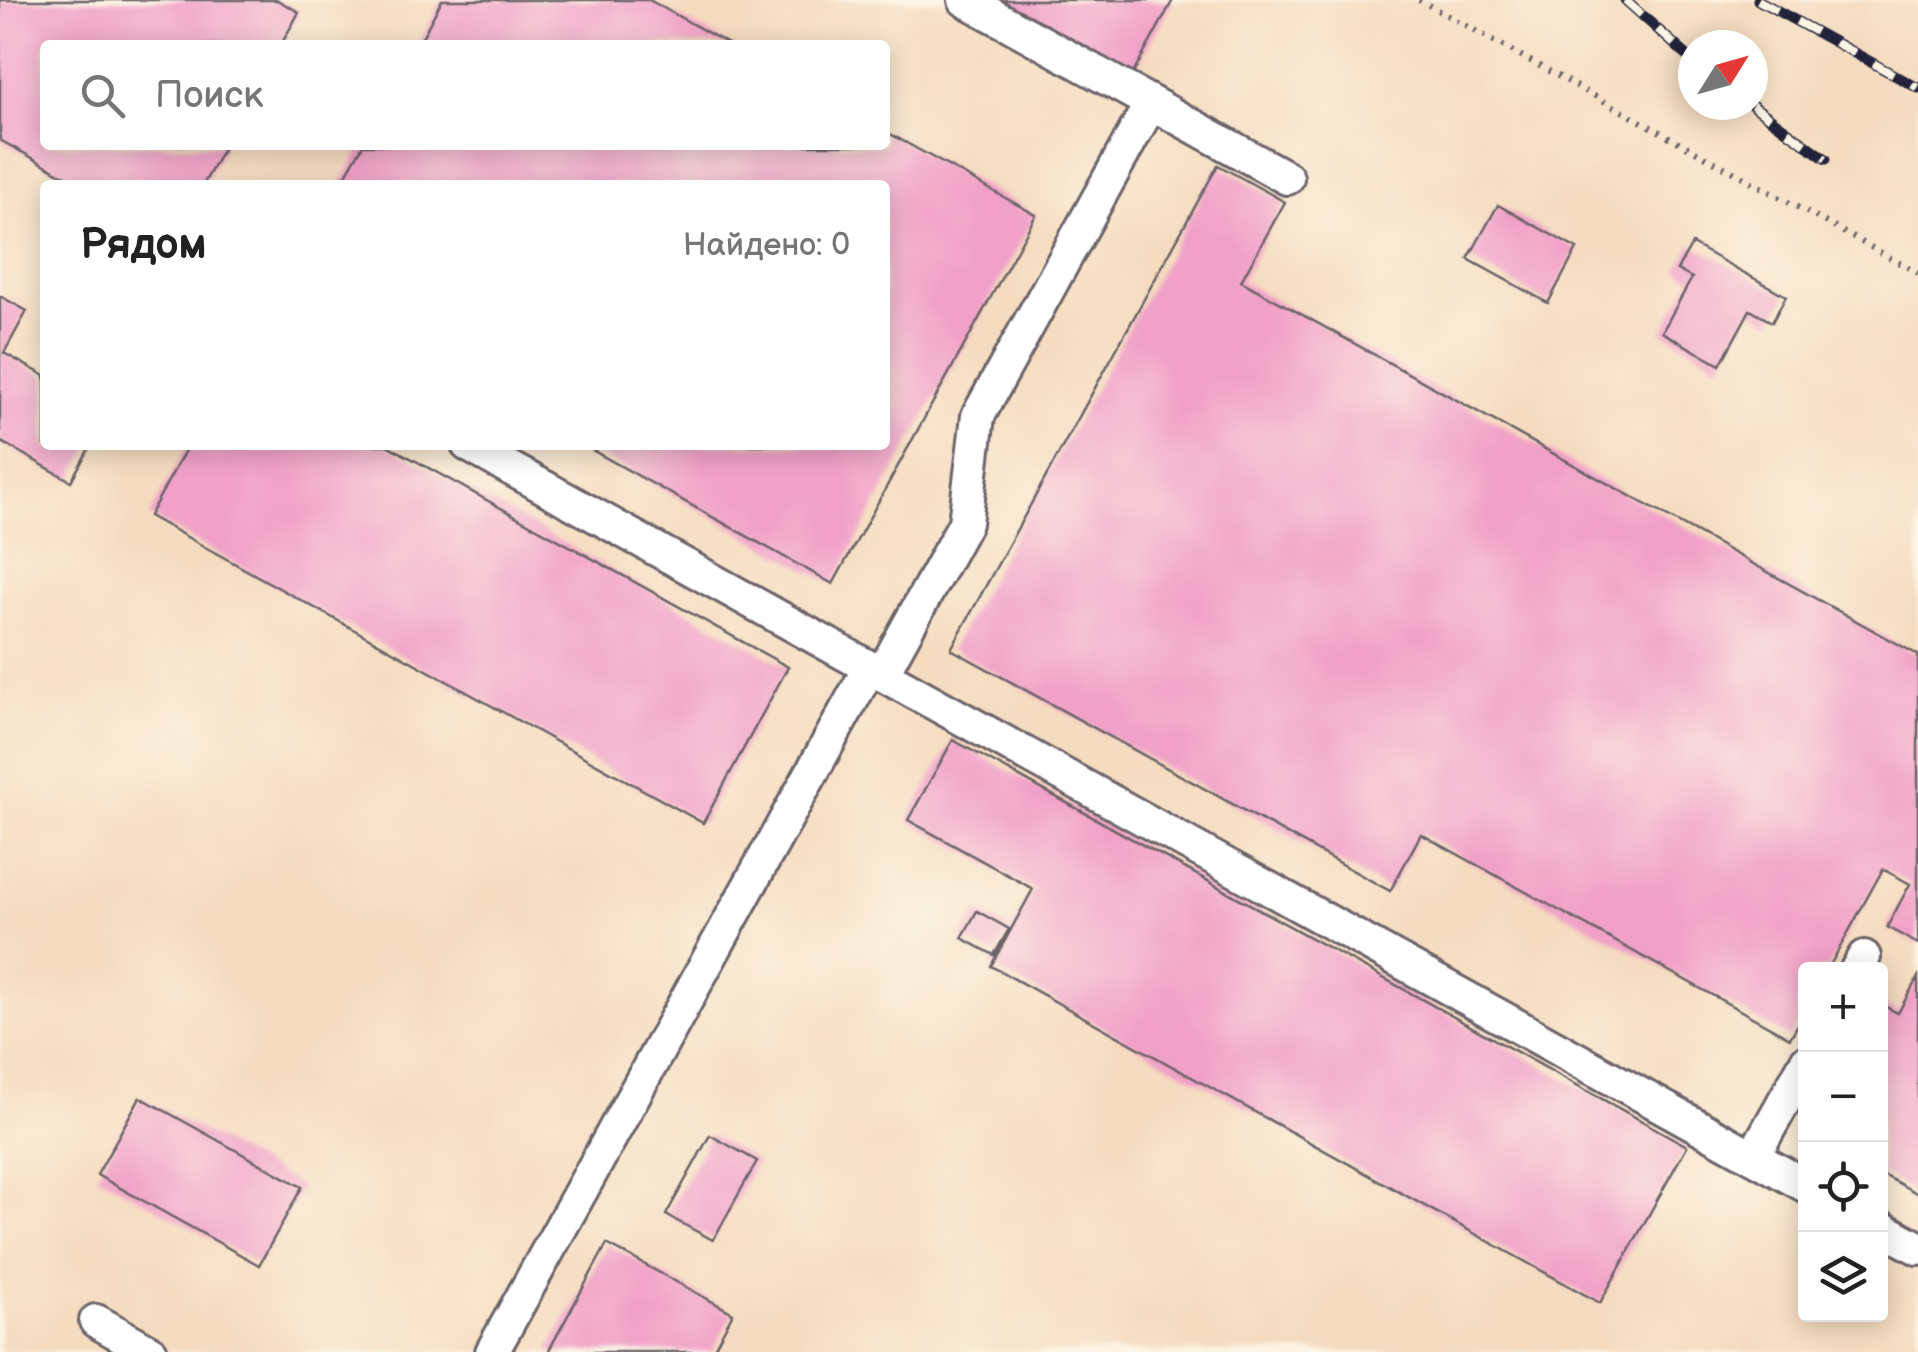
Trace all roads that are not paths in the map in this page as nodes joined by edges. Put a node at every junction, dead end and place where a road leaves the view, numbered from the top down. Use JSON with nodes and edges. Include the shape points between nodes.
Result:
{"nodes":[{"id":1,"x":965,"y":0,"type":"edge"},
{"id":2,"x":1151,"y":103,"type":"junction"},
{"id":3,"x":1287,"y":178,"type":"dead end"},
{"id":4,"x":477,"y":450,"type":"edge"},
{"id":5,"x":876,"y":671,"type":"junction"},
{"id":6,"x":1798,"y":1077,"type":"edge"},
{"id":7,"x":1754,"y":1157,"type":"junction"},
{"id":8,"x":1798,"y":1182,"type":"edge"},
{"id":9,"x":1888,"y":1231,"type":"edge"},
{"id":10,"x":1918,"y":1248,"type":"edge"},
{"id":11,"x":96,"y":1321,"type":"dead end"},
{"id":12,"x":151,"y":1352,"type":"edge"},
{"id":13,"x":492,"y":1352,"type":"edge"}],
"edges":[{"from":1,"to":2,"type":"lane"},
{"from":2,"to":3,"type":"lane"},
{"from":2,"to":5,"type":"lane","via":[[978,416],[965,522]]},
{"from":4,"to":5,"type":"lane"},
{"from":5,"to":7,"type":"lane"},
{"from":5,"to":13,"type":"lane"},
{"from":6,"to":7,"type":"lane"},
{"from":7,"to":8,"type":"lane"},
{"from":9,"to":10,"type":"lane"},
{"from":11,"to":12,"type":"lane"}]}
